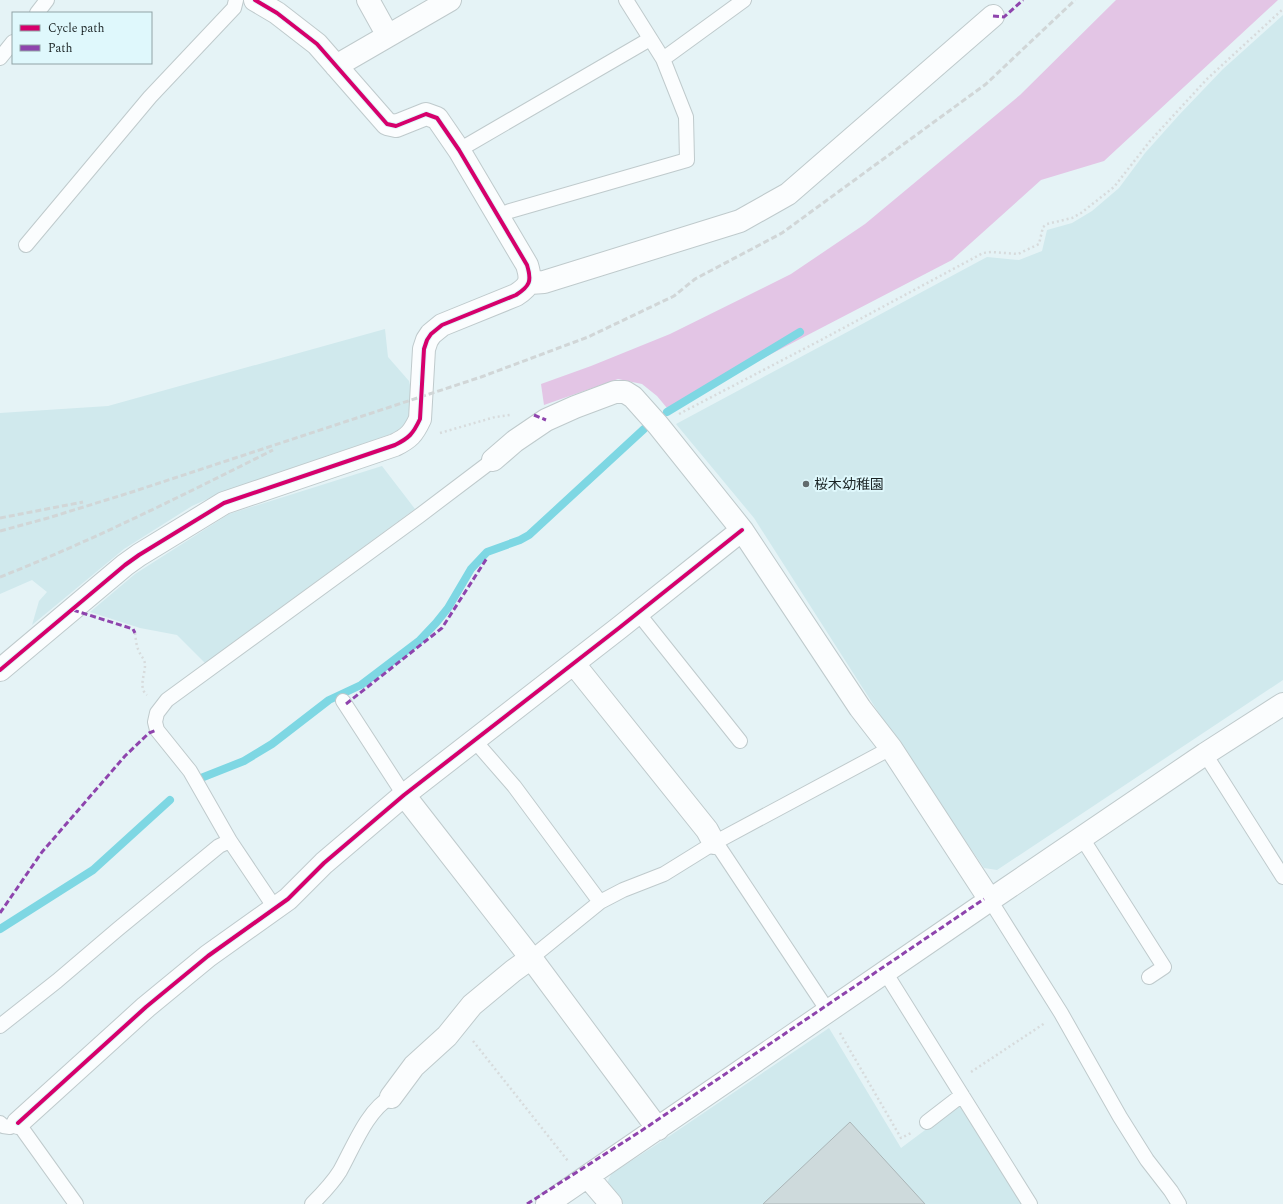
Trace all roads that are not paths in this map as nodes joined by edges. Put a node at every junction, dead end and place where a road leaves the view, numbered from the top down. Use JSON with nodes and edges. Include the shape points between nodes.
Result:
{"nodes":[{"id":1,"x":47,"y":0,"type":"edge"},
{"id":2,"x":236,"y":0,"type":"edge"},
{"id":3,"x":255,"y":0,"type":"edge"},
{"id":4,"x":368,"y":0,"type":"edge"},
{"id":5,"x":450,"y":0,"type":"edge"},
{"id":6,"x":626,"y":0,"type":"edge"},
{"id":7,"x":744,"y":0,"type":"edge"},
{"id":8,"x":37,"y":12,"type":"edge"},
{"id":9,"x":993,"y":16,"type":"dead end"},
{"id":10,"x":388,"y":36,"type":"junction"},
{"id":11,"x":650,"y":38,"type":"junction"},
{"id":12,"x":12,"y":43,"type":"edge"},
{"id":13,"x":0,"y":58,"type":"edge"},
{"id":14,"x":663,"y":59,"type":"junction"},
{"id":15,"x":336,"y":66,"type":"junction"},
{"id":16,"x":458,"y":150,"type":"junction"},
{"id":17,"x":498,"y":216,"type":"junction"},
{"id":18,"x":26,"y":245,"type":"dead end"},
{"id":19,"x":530,"y":283,"type":"junction"},
{"id":20,"x":494,"y":460,"type":"joint"},
{"id":21,"x":742,"y":530,"type":"junction"},
{"id":22,"x":638,"y":613,"type":"junction"},
{"id":23,"x":574,"y":664,"type":"junction"},
{"id":24,"x":0,"y":670,"type":"edge"},
{"id":25,"x":343,"y":701,"type":"dead end"},
{"id":26,"x":1283,"y":704,"type":"edge"},
{"id":27,"x":474,"y":740,"type":"junction"},
{"id":28,"x":740,"y":741,"type":"dead end"},
{"id":29,"x":891,"y":748,"type":"junction"},
{"id":30,"x":1205,"y":754,"type":"junction"},
{"id":31,"x":404,"y":795,"type":"junction"},
{"id":32,"x":1082,"y":838,"type":"junction"},
{"id":33,"x":230,"y":842,"type":"junction"},
{"id":34,"x":714,"y":843,"type":"junction"},
{"id":35,"x":1283,"y":877,"type":"edge"},
{"id":36,"x":990,"y":900,"type":"junction"},
{"id":37,"x":600,"y":902,"type":"junction"},
{"id":38,"x":275,"y":908,"type":"junction"},
{"id":39,"x":531,"y":958,"type":"junction"},
{"id":40,"x":886,"y":972,"type":"junction"},
{"id":41,"x":1149,"y":977,"type":"dead end"},
{"id":42,"x":828,"y":1011,"type":"junction"},
{"id":43,"x":0,"y":1026,"type":"edge"},
{"id":44,"x":962,"y":1095,"type":"junction"},
{"id":45,"x":391,"y":1097,"type":"joint"},
{"id":46,"x":927,"y":1122,"type":"road end"},
{"id":47,"x":9,"y":1123,"type":"edge"},
{"id":48,"x":658,"y":1129,"type":"junction"},
{"id":49,"x":580,"y":1172,"type":"junction"},
{"id":50,"x":76,"y":1204,"type":"edge"},
{"id":51,"x":312,"y":1204,"type":"edge"},
{"id":52,"x":547,"y":1204,"type":"edge"},
{"id":53,"x":611,"y":1204,"type":"edge"},
{"id":54,"x":1030,"y":1204,"type":"edge"},
{"id":55,"x":1180,"y":1204,"type":"edge"}],
"edges":[{"from":1,"to":8,"type":"lane"},
{"from":2,"to":18,"type":"lane","via":[[234,8],[150,97]]},
{"from":3,"to":15,"type":"street","via":[[277,13],[317,44]]},
{"from":4,"to":10,"type":"street"},
{"from":5,"to":10,"type":"street"},
{"from":6,"to":11,"type":"lane"},
{"from":7,"to":14,"type":"lane"},
{"from":9,"to":19,"type":"street","via":[[788,194],[740,221],[544,282]]},
{"from":10,"to":15,"type":"street"},
{"from":11,"to":14,"type":"lane"},
{"from":11,"to":16,"type":"lane"},
{"from":12,"to":13,"type":"lane"},
{"from":14,"to":17,"type":"lane","via":[[686,117],[687,160]]},
{"from":15,"to":16,"type":"street","via":[[387,124],[396,126],[426,114],[437,118]]},
{"from":16,"to":17,"type":"street"},
{"from":17,"to":19,"type":"street","via":[[527,265]]},
{"from":19,"to":24,"type":"street","via":[[516,295],[442,325],[431,334],[424,349],[420,419],[409,438],[224,504],[124,565]]},
{"from":20,"to":21,"type":"street","via":[[515,441],[546,420],[615,392],[625,392],[633,397],[658,425]]},
{"from":20,"to":33,"type":"lane","via":[[167,700],[157,713],[157,730],[190,772]]},
{"from":21,"to":22,"type":"street"},
{"from":21,"to":29,"type":"street","via":[[860,708]]},
{"from":22,"to":23,"type":"street"},
{"from":22,"to":28,"type":"lane"},
{"from":23,"to":27,"type":"street"},
{"from":23,"to":34,"type":"street"},
{"from":25,"to":31,"type":"lane"},
{"from":26,"to":30,"type":"street"},
{"from":27,"to":31,"type":"street"},
{"from":27,"to":37,"type":"lane","via":[[514,786]]},
{"from":29,"to":34,"type":"lane"},
{"from":29,"to":36,"type":"street"},
{"from":30,"to":32,"type":"street"},
{"from":30,"to":35,"type":"lane"},
{"from":31,"to":38,"type":"street"},
{"from":31,"to":39,"type":"street"},
{"from":32,"to":36,"type":"street"},
{"from":32,"to":41,"type":"lane","via":[[1164,967]]},
{"from":33,"to":38,"type":"lane"},
{"from":33,"to":43,"type":"lane","via":[[219,846]]},
{"from":34,"to":37,"type":"lane","via":[[664,874]]},
{"from":34,"to":42,"type":"lane"},
{"from":36,"to":40,"type":"street"},
{"from":36,"to":55,"type":"lane","via":[[1061,1013],[1120,1117],[1147,1160]]},
{"from":37,"to":39,"type":"lane"},
{"from":38,"to":47,"type":"street","via":[[208,956]]},
{"from":39,"to":45,"type":"street","via":[[472,1005],[447,1036],[414,1066]]},
{"from":39,"to":48,"type":"street"},
{"from":40,"to":42,"type":"street"},
{"from":40,"to":44,"type":"lane"},
{"from":42,"to":48,"type":"street"},
{"from":44,"to":46,"type":"lane"},
{"from":44,"to":54,"type":"lane"},
{"from":45,"to":51,"type":"lane","via":[[384,1100],[361,1130],[339,1172]]},
{"from":47,"to":50,"type":"lane"},
{"from":48,"to":49,"type":"street"},
{"from":49,"to":52,"type":"street"},
{"from":49,"to":53,"type":"street"}]}
